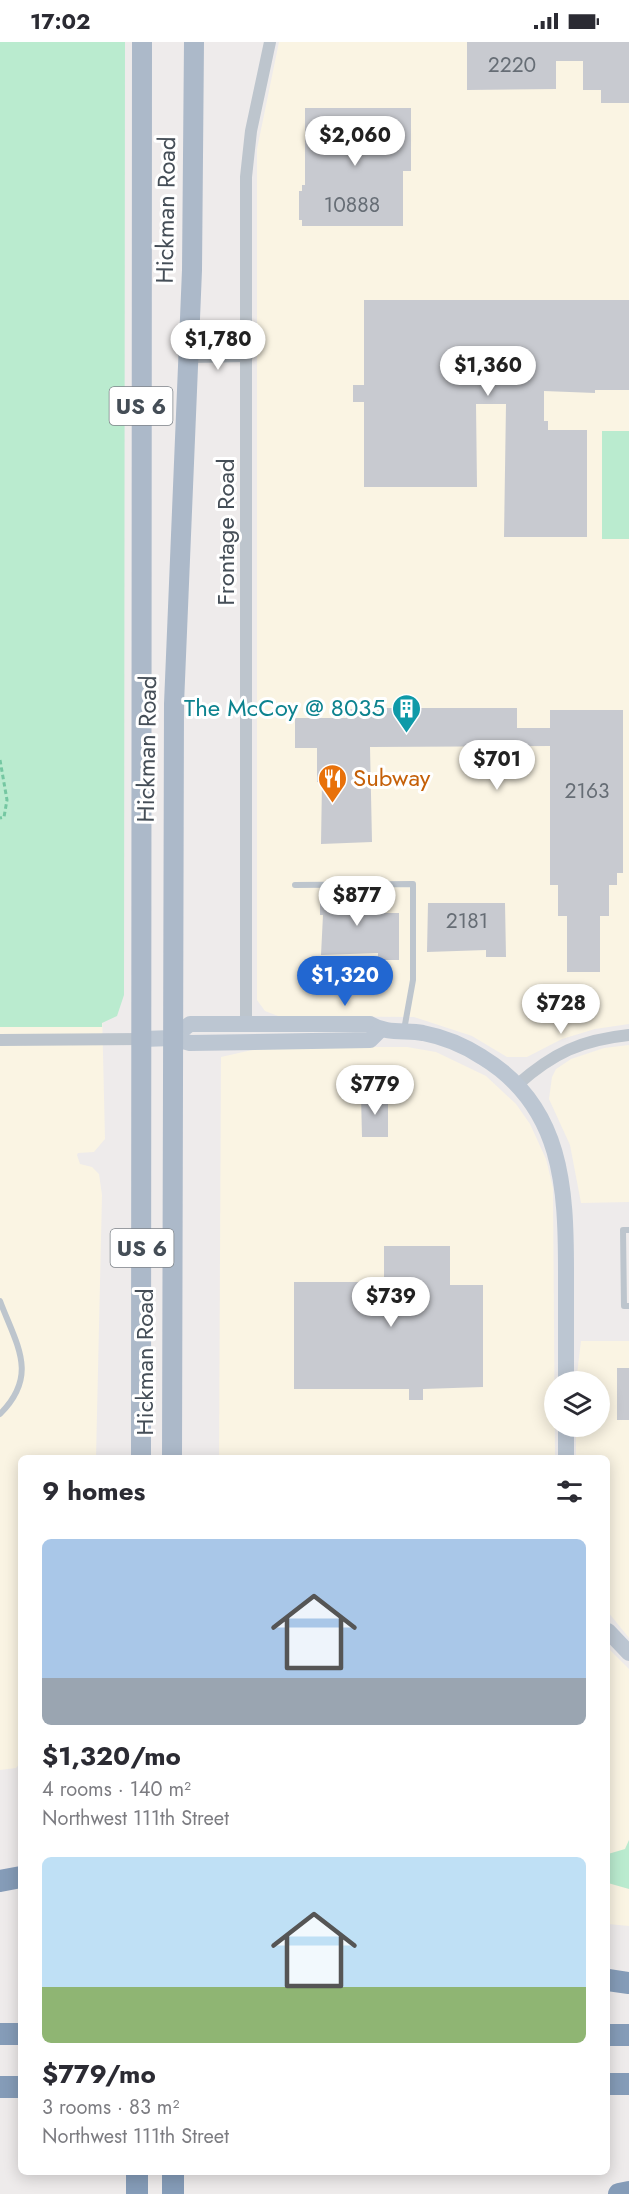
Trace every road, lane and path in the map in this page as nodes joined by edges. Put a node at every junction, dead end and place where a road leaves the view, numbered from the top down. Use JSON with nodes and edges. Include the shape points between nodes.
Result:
{"nodes":[{"id":1,"x":142,"y":42,"type":"edge"},
{"id":2,"x":194,"y":42,"type":"edge"},
{"id":3,"x":270,"y":42,"type":"edge"},
{"id":4,"x":247,"y":356,"type":"junction"},
{"id":5,"x":190,"y":357,"type":"junction"},
{"id":6,"x":0,"y":760,"type":"edge"},
{"id":7,"x":0,"y":818,"type":"edge"},
{"id":8,"x":295,"y":885,"type":"dead end"},
{"id":9,"x":246,"y":1025,"type":"junction"},
{"id":10,"x":380,"y":1030,"type":"junction"},
{"id":11,"x":404,"y":1031,"type":"junction"},
{"id":12,"x":629,"y":1035,"type":"edge"},
{"id":13,"x":172,"y":1038,"type":"junction"},
{"id":14,"x":142,"y":1039,"type":"junction"},
{"id":15,"x":0,"y":1040,"type":"edge"},
{"id":16,"x":517,"y":1085,"type":"junction"},
{"id":17,"x":629,"y":1230,"type":"edge"},
{"id":18,"x":0,"y":1301,"type":"edge"},
{"id":19,"x":629,"y":1306,"type":"edge"},
{"id":20,"x":566,"y":1371,"type":"edge"},
{"id":21,"x":0,"y":1414,"type":"edge"},
{"id":22,"x":566,"y":1437,"type":"edge"},
{"id":23,"x":141,"y":1455,"type":"edge"},
{"id":24,"x":172,"y":1455,"type":"edge"},
{"id":25,"x":566,"y":1455,"type":"edge"},
{"id":26,"x":610,"y":1633,"type":"edge"},
{"id":27,"x":629,"y":1653,"type":"edge"},
{"id":28,"x":18,"y":1878,"type":"edge"},
{"id":29,"x":0,"y":1881,"type":"edge"},
{"id":30,"x":610,"y":1980,"type":"edge"},
{"id":31,"x":629,"y":1983,"type":"edge"},
{"id":32,"x":0,"y":2034,"type":"edge"},
{"id":33,"x":18,"y":2034,"type":"edge"},
{"id":34,"x":610,"y":2035,"type":"edge"},
{"id":35,"x":629,"y":2035,"type":"edge"},
{"id":36,"x":610,"y":2084,"type":"edge"},
{"id":37,"x":629,"y":2084,"type":"edge"},
{"id":38,"x":0,"y":2087,"type":"edge"},
{"id":39,"x":18,"y":2087,"type":"edge"},
{"id":40,"x":137,"y":2175,"type":"edge"},
{"id":41,"x":173,"y":2175,"type":"edge"},
{"id":42,"x":629,"y":2192,"type":"edge"},
{"id":43,"x":137,"y":2194,"type":"edge"},
{"id":44,"x":173,"y":2194,"type":"edge"},
{"id":45,"x":619,"y":2194,"type":"edge"}],
"edges":[{"from":1,"to":14,"type":"main road","name":"Hickman Road","number":"US 6"},
{"from":2,"to":5,"type":"main road","name":"Hickman Road","number":"US 6"},
{"from":3,"to":4,"type":"street","name":"Frontage Road","via":[[251,131],[246,177]]},
{"from":4,"to":5,"type":"street"},
{"from":4,"to":9,"type":"street","name":"Frontage Road"},
{"from":5,"to":13,"type":"main road","name":"Hickman Road","number":"US 6","via":[[174,704]]},
{"from":6,"to":7,"type":"path","via":[[7,800],[4,817]]},
{"from":8,"to":11,"type":"lane","via":[[413,884],[413,980]]},
{"from":9,"to":10,"type":"street","via":[[370,1024]]},
{"from":9,"to":13,"type":"street","via":[[190,1024]]},
{"from":10,"to":11,"type":"street"},
{"from":10,"to":13,"type":"street","via":[[370,1040],[190,1042]]},
{"from":11,"to":16,"type":"street","via":[[448,1040],[482,1057]]},
{"from":12,"to":16,"type":"street","via":[[597,1038],[566,1049],[544,1061]]},
{"from":13,"to":14,"type":"street"},
{"from":13,"to":24,"type":"main road","name":"Hickman Road","number":"US 6"},
{"from":14,"to":15,"type":"street"},
{"from":14,"to":23,"type":"main road","name":"Hickman Road","number":"US 6"},
{"from":16,"to":20,"type":"street","via":[[550,1136],[563,1181]]},
{"from":17,"to":19,"type":"lane","via":[[623,1230],[623,1254],[624,1306]]},
{"from":18,"to":21,"type":"lane","via":[[20,1351],[23,1372],[16,1396]]},
{"from":22,"to":25,"type":"street"},
{"from":26,"to":27,"type":"street"},
{"from":28,"to":29,"type":"highway"},
{"from":30,"to":31,"type":"highway"},
{"from":32,"to":33,"type":"highway"},
{"from":34,"to":35,"type":"highway"},
{"from":36,"to":37,"type":"highway"},
{"from":38,"to":39,"type":"highway"},
{"from":40,"to":43,"type":"highway"},
{"from":41,"to":44,"type":"highway"},
{"from":42,"to":45,"type":"highway"}]}
